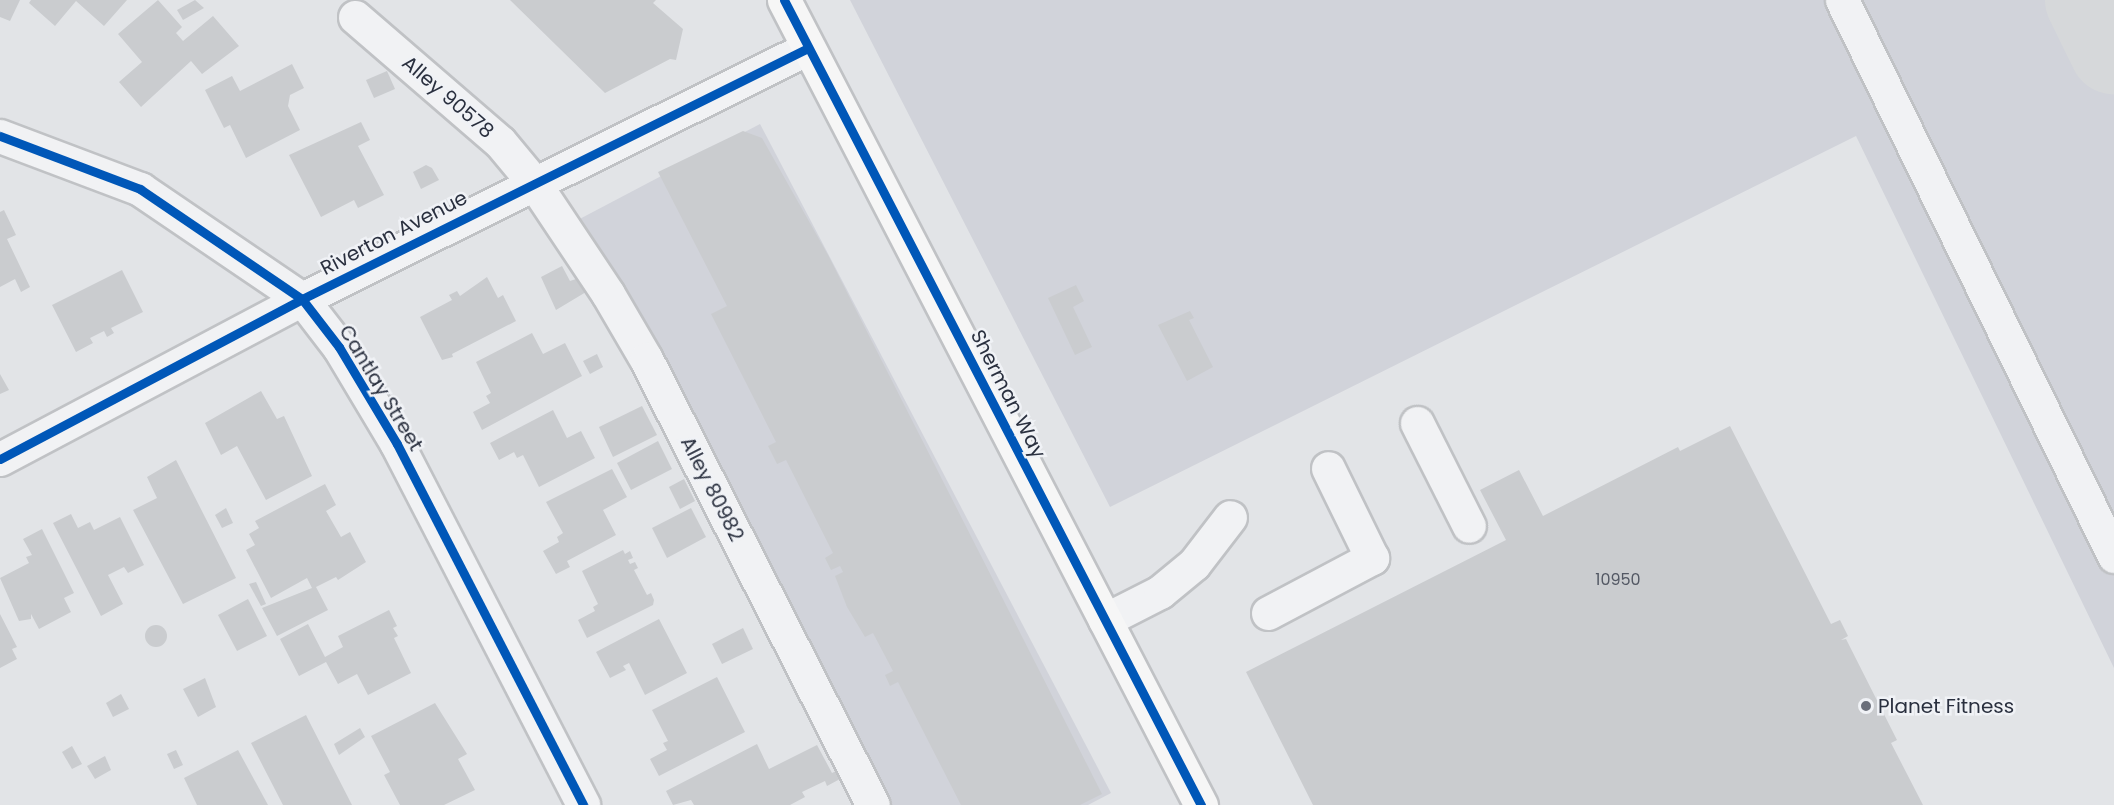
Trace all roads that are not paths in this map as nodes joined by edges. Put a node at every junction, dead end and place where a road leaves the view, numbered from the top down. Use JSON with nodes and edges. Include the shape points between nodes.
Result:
{"nodes":[{"id":1,"x":784,"y":0,"type":"edge"},
{"id":2,"x":1842,"y":0,"type":"edge"},
{"id":3,"x":356,"y":17,"type":"dead end"},
{"id":4,"x":808,"y":48,"type":"junction"},
{"id":5,"x":0,"y":136,"type":"edge"},
{"id":6,"x":534,"y":183,"type":"junction"},
{"id":7,"x":302,"y":299,"type":"junction"},
{"id":8,"x":1417,"y":423,"type":"dead end"},
{"id":9,"x":0,"y":459,"type":"edge"},
{"id":10,"x":1328,"y":468,"type":"dead end"},
{"id":11,"x":1230,"y":517,"type":"dead end"},
{"id":12,"x":1469,"y":526,"type":"dead end"},
{"id":13,"x":2114,"y":556,"type":"edge"},
{"id":14,"x":1268,"y":613,"type":"dead end"},
{"id":15,"x":1105,"y":620,"type":"junction"},
{"id":16,"x":1193,"y":802,"type":"edge"},
{"id":17,"x":576,"y":803,"type":"edge"},
{"id":18,"x":873,"y":805,"type":"edge"}],
"edges":[{"from":1,"to":4,"type":"main road","name":"Sherman Way"},
{"from":2,"to":13,"type":"street"},
{"from":3,"to":6,"type":"street","name":"Alley 90578","via":[[500,142]]},
{"from":4,"to":6,"type":"street","name":"Riverton Avenue"},
{"from":4,"to":15,"type":"main road","name":"Sherman Way"},
{"from":5,"to":7,"type":"street","name":"Cantlay Street","via":[[140,189]]},
{"from":6,"to":7,"type":"street","name":"Riverton Avenue"},
{"from":6,"to":18,"type":"street","name":"Alley 80982","via":[[646,359]]},
{"from":7,"to":9,"type":"street","name":"Riverton Avenue"},
{"from":7,"to":17,"type":"street","name":"Cantlay Street","via":[[339,347],[397,444]]},
{"from":8,"to":12,"type":"street"},
{"from":10,"to":14,"type":"street","via":[[1372,558]]},
{"from":11,"to":15,"type":"street","via":[[1194,564],[1160,592]]},
{"from":15,"to":16,"type":"main road","name":"Sherman Way"}]}
